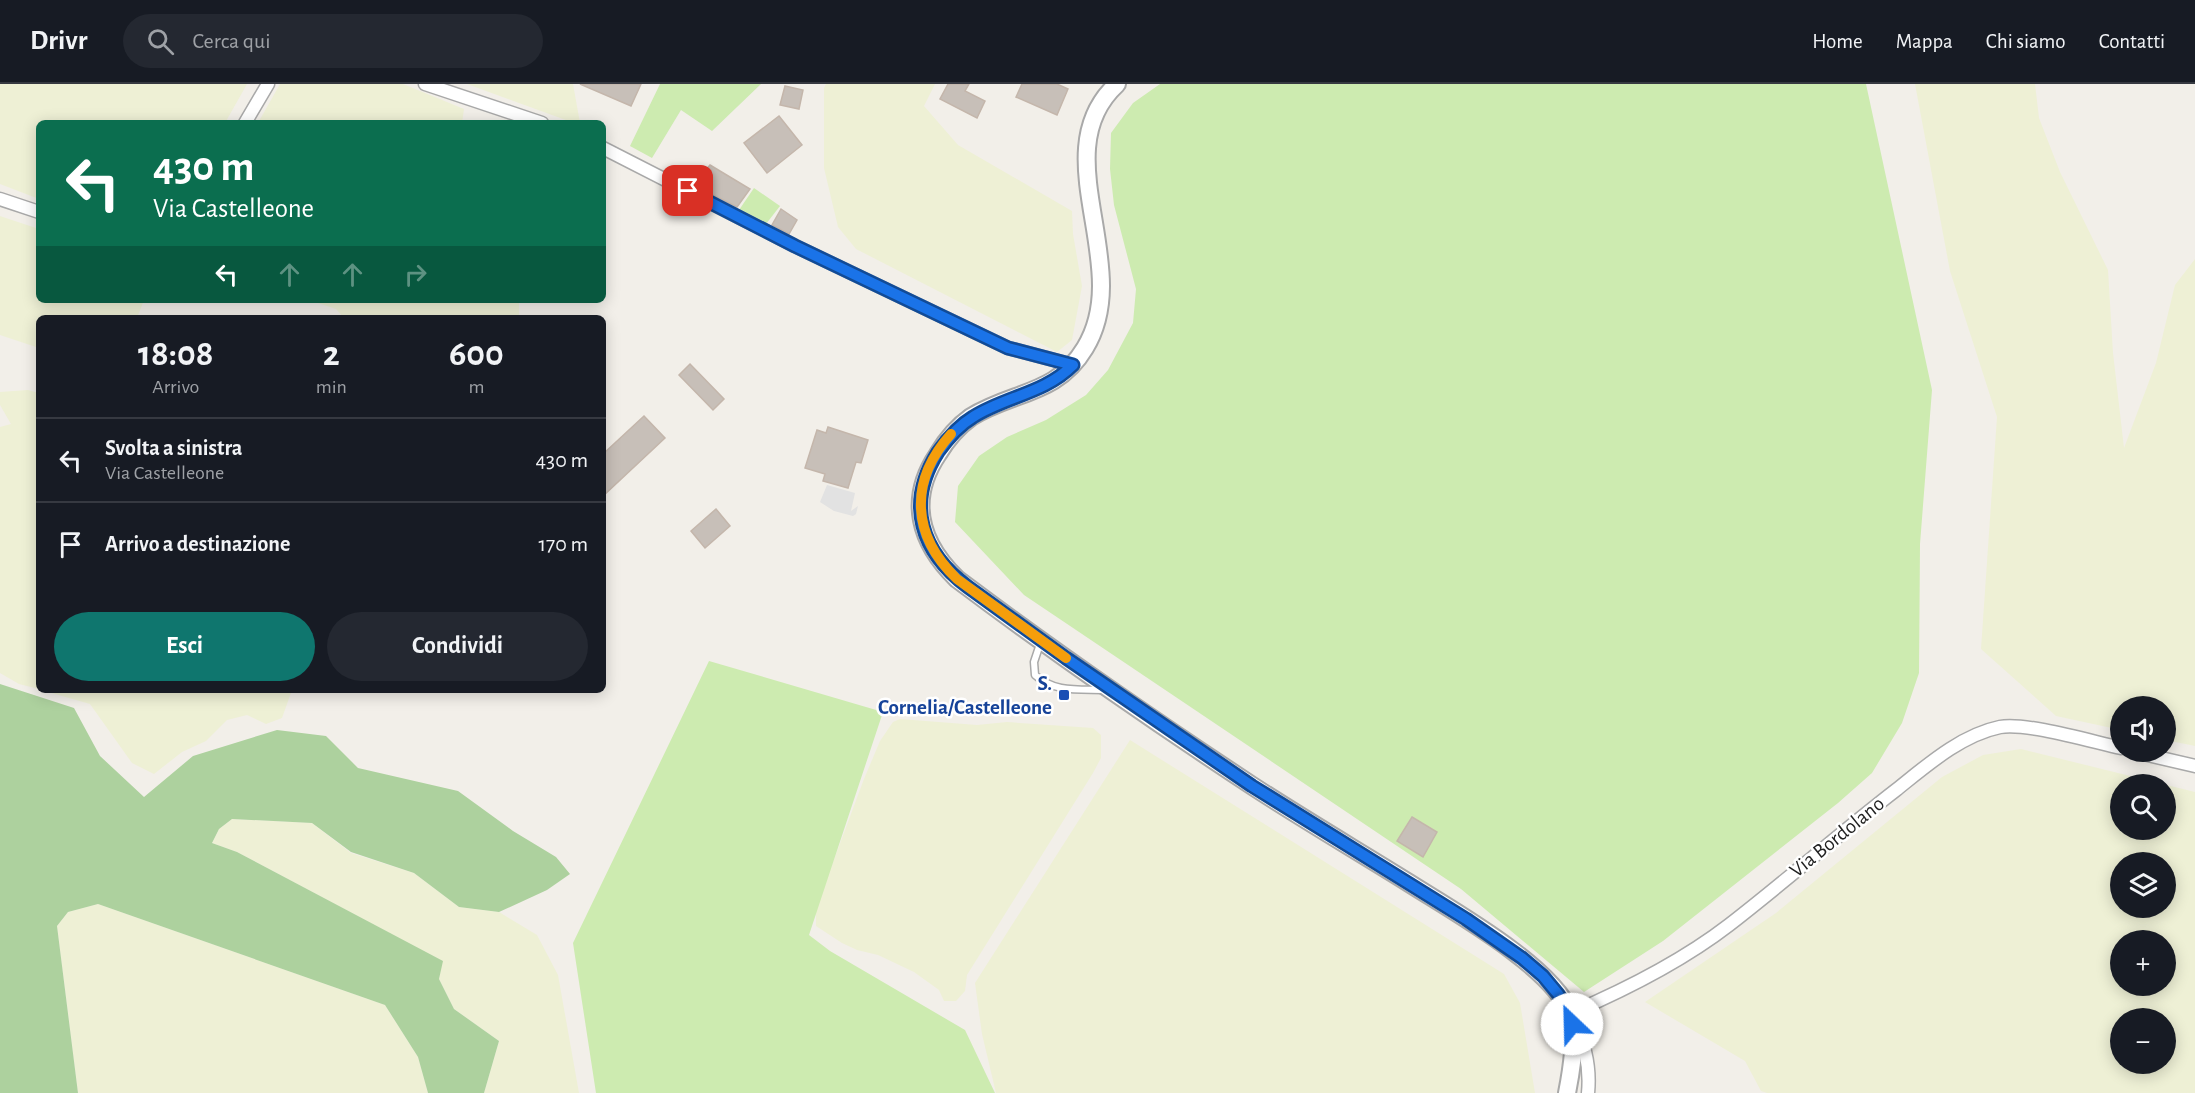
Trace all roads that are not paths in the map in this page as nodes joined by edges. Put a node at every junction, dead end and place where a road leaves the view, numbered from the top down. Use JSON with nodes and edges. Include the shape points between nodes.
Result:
{"nodes":[{"id":1,"x":268,"y":84,"type":"edge"},
{"id":2,"x":425,"y":84,"type":"edge"},
{"id":3,"x":1117,"y":84,"type":"edge"},
{"id":4,"x":247,"y":120,"type":"edge"},
{"id":5,"x":533,"y":120,"type":"edge"},
{"id":6,"x":606,"y":150,"type":"edge"},
{"id":7,"x":0,"y":199,"type":"edge"},
{"id":8,"x":36,"y":211,"type":"edge"},
{"id":9,"x":1073,"y":365,"type":"junction"},
{"id":10,"x":1041,"y":640,"type":"junction"},
{"id":11,"x":1114,"y":691,"type":"junction"},
{"id":12,"x":2110,"y":746,"type":"edge"},
{"id":13,"x":2176,"y":762,"type":"edge"},
{"id":14,"x":2195,"y":766,"type":"edge"},
{"id":15,"x":1570,"y":1013,"type":"junction"},
{"id":16,"x":1567,"y":1093,"type":"edge"},
{"id":17,"x":1588,"y":1093,"type":"edge"}],
"edges":[{"from":1,"to":4,"type":"street"},
{"from":2,"to":5,"type":"street"},
{"from":3,"to":9,"type":"street","via":[[1097,111],[1089,137],[1088,184],[1101,261],[1102,293],[1092,336]]},
{"from":6,"to":9,"type":"street","via":[[1008,348]]},
{"from":7,"to":8,"type":"street"},
{"from":9,"to":10,"type":"street","via":[[1047,386],[981,412],[962,424],[935,458],[920,503],[926,537],[950,572]]},
{"from":10,"to":11,"type":"street"},
{"from":10,"to":11,"type":"lane","via":[[1034,662],[1035,675],[1043,683]]},
{"from":11,"to":15,"type":"street","via":[[1252,786],[1522,958],[1543,976]]},
{"from":12,"to":15,"type":"street","name":"Via Bordolano","via":[[2018,726],[1978,734],[1915,775],[1710,939],[1654,974]]},
{"from":13,"to":14,"type":"street"},
{"from":15,"to":16,"type":"street","via":[[1573,1055]]},
{"from":15,"to":17,"type":"street","via":[[1588,1058]]}]}
